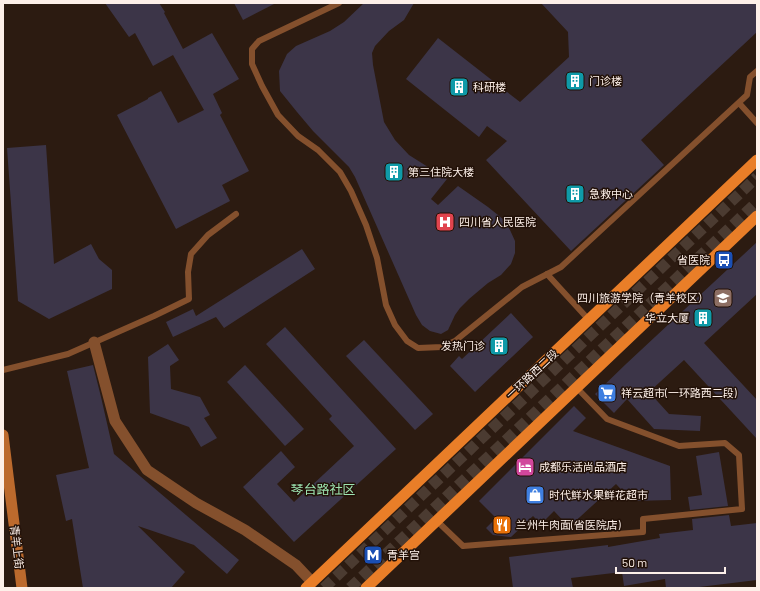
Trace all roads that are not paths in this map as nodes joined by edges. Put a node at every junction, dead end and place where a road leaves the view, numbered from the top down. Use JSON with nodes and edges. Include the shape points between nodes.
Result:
{"nodes":[{"id":1,"x":339,"y":3,"type":"edge"},
{"id":2,"x":757,"y":71,"type":"edge"},
{"id":3,"x":739,"y":103,"type":"junction"},
{"id":4,"x":757,"y":123,"type":"edge"},
{"id":5,"x":757,"y":160,"type":"edge"},
{"id":6,"x":236,"y":214,"type":"dead end"},
{"id":7,"x":757,"y":216,"type":"edge"},
{"id":8,"x":547,"y":274,"type":"junction"},
{"id":9,"x":589,"y":320,"type":"junction"},
{"id":10,"x":94,"y":342,"type":"junction"},
{"id":11,"x":3,"y":370,"type":"edge"},
{"id":12,"x":577,"y":388,"type":"junction"},
{"id":13,"x":3,"y":435,"type":"edge"},
{"id":14,"x":437,"y":521,"type":"junction"},
{"id":15,"x":309,"y":585,"type":"edge"},
{"id":16,"x":22,"y":588,"type":"edge"},
{"id":17,"x":366,"y":588,"type":"edge"}],
"edges":[{"from":1,"to":8,"type":"lane","via":[[258,41],[252,49],[252,64],[278,115],[340,172],[351,191],[377,258],[386,305],[395,325],[407,341],[418,348],[442,347],[455,341],[522,287]]},
{"from":2,"to":3,"type":"lane","via":[[750,77],[747,95]]},
{"from":3,"to":4,"type":"lane"},
{"from":3,"to":8,"type":"lane","via":[[630,200],[562,267]]},
{"from":5,"to":9,"type":"main road","name":"一环路西二段"},
{"from":6,"to":10,"type":"lane","via":[[208,236],[191,254],[188,272],[189,299]]},
{"from":7,"to":12,"type":"main road"},
{"from":8,"to":9,"type":"lane"},
{"from":9,"to":15,"type":"main road","name":"一环路西二段"},
{"from":10,"to":11,"type":"lane","via":[[68,354]]},
{"from":10,"to":15,"type":"street","via":[[115,421],[147,470],[296,565]]},
{"from":12,"to":14,"type":"main road"},
{"from":12,"to":14,"type":"lane","via":[[607,419],[679,446],[725,443],[739,455],[742,509],[643,519],[643,532],[463,546]]},
{"from":13,"to":16,"type":"main road","name":"青羊上街"},
{"from":14,"to":17,"type":"main road"}]}
